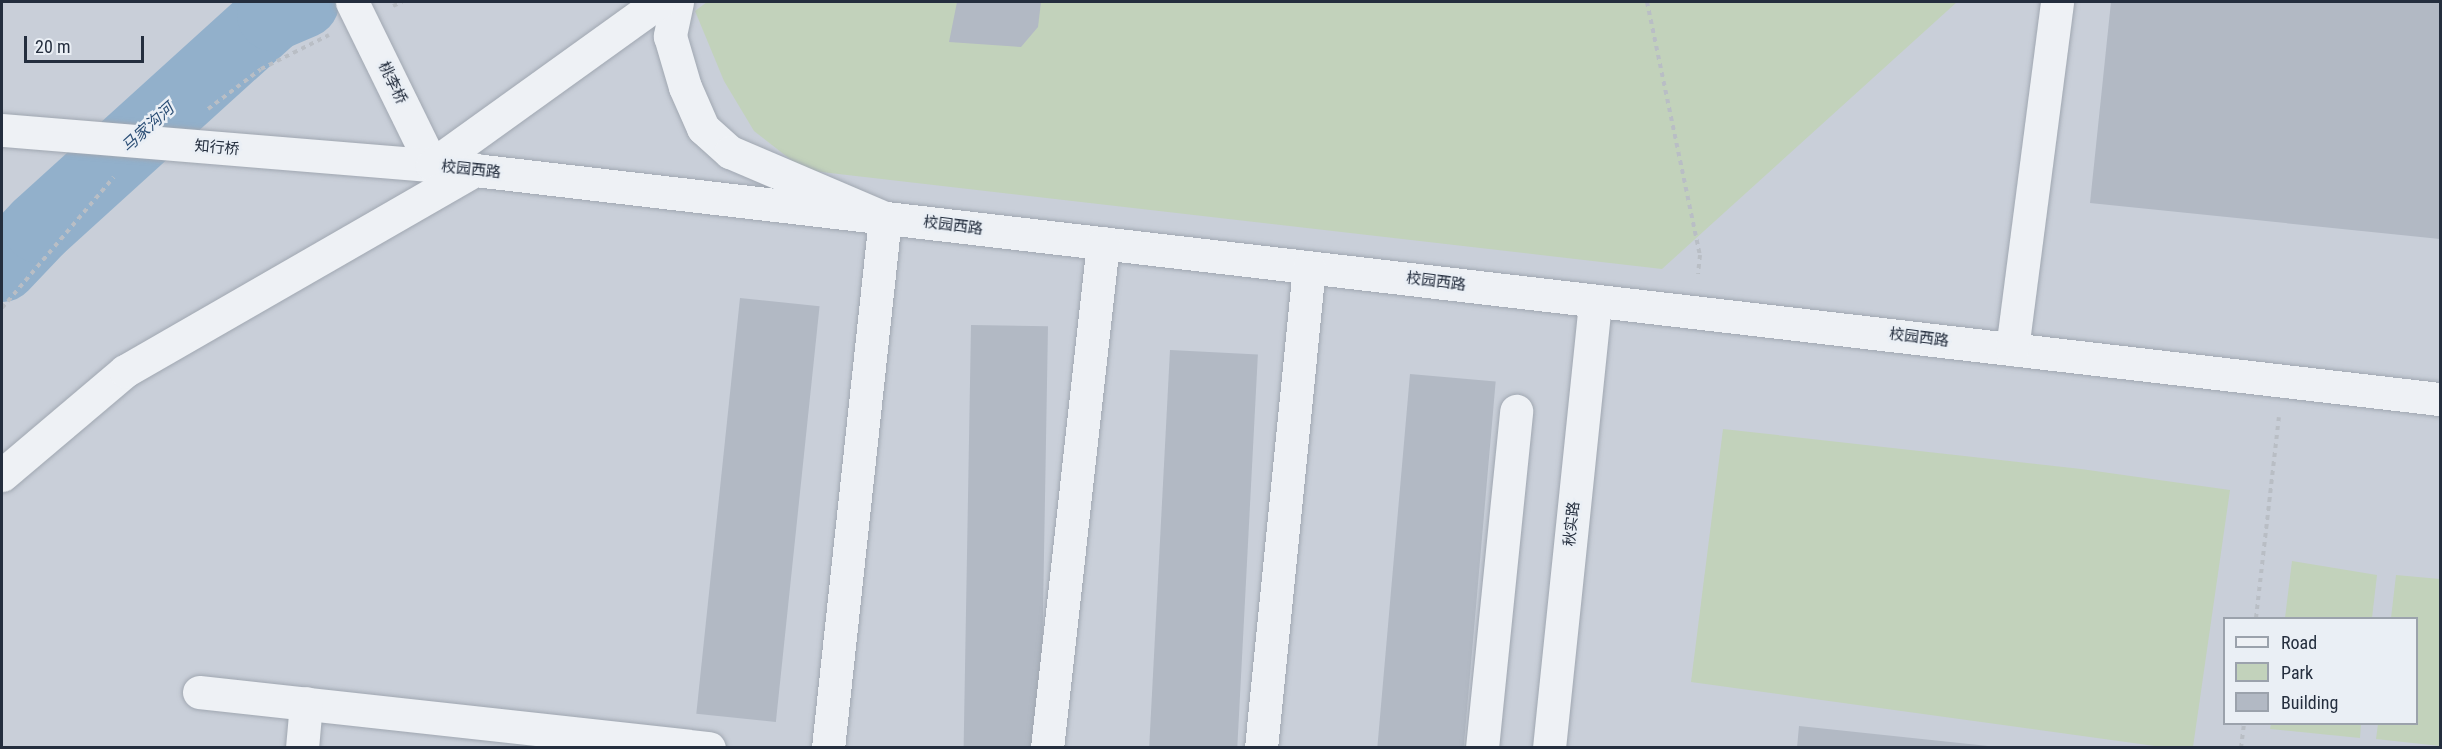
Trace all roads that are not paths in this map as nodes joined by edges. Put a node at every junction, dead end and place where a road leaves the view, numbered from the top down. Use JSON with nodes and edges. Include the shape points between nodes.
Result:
{"nodes":[{"id":1,"x":352,"y":2,"type":"edge"},
{"id":2,"x":659,"y":2,"type":"edge"},
{"id":3,"x":677,"y":2,"type":"edge"},
{"id":4,"x":2057,"y":2,"type":"edge"},
{"id":5,"x":2,"y":130,"type":"edge"},
{"id":6,"x":432,"y":165,"type":"junction"},
{"id":7,"x":475,"y":170,"type":"junction"},
{"id":8,"x":885,"y":218,"type":"junction"},
{"id":9,"x":1103,"y":243,"type":"junction"},
{"id":10,"x":1309,"y":267,"type":"junction"},
{"id":11,"x":1595,"y":301,"type":"junction"},
{"id":12,"x":2012,"y":349,"type":"junction"},
{"id":13,"x":2440,"y":399,"type":"edge"},
{"id":14,"x":1516,"y":411,"type":"dead end"},
{"id":15,"x":2,"y":475,"type":"edge"},
{"id":16,"x":200,"y":692,"type":"dead end"},
{"id":17,"x":306,"y":703,"type":"junction"},
{"id":18,"x":575,"y":740,"type":"edge"},
{"id":19,"x":302,"y":747,"type":"edge"},
{"id":20,"x":710,"y":747,"type":"edge"},
{"id":21,"x":828,"y":747,"type":"edge"},
{"id":22,"x":1047,"y":747,"type":"edge"},
{"id":23,"x":1261,"y":747,"type":"edge"},
{"id":24,"x":1482,"y":747,"type":"edge"},
{"id":25,"x":1549,"y":747,"type":"edge"}],
"edges":[{"from":1,"to":6,"type":"street","name":"桃李桥"},
{"from":2,"to":6,"type":"street"},
{"from":3,"to":8,"type":"street","via":[[670,36],[685,87],[703,128],[730,152]]},
{"from":4,"to":12,"type":"street"},
{"from":5,"to":6,"type":"street","name":"知行桥"},
{"from":6,"to":7,"type":"street","name":"校园西路"},
{"from":7,"to":8,"type":"street","name":"校园西路"},
{"from":7,"to":15,"type":"street","via":[[126,371]]},
{"from":8,"to":9,"type":"street","name":"校园西路"},
{"from":8,"to":21,"type":"street"},
{"from":9,"to":10,"type":"street","name":"校园西路"},
{"from":9,"to":22,"type":"street"},
{"from":10,"to":11,"type":"street","name":"校园西路"},
{"from":10,"to":23,"type":"street"},
{"from":11,"to":12,"type":"street","name":"校园西路"},
{"from":11,"to":25,"type":"street","name":"秋实路"},
{"from":12,"to":13,"type":"street","name":"校园西路"},
{"from":14,"to":24,"type":"street"},
{"from":16,"to":17,"type":"street"},
{"from":17,"to":18,"type":"street"},
{"from":17,"to":19,"type":"street"},
{"from":18,"to":20,"type":"street"}]}
